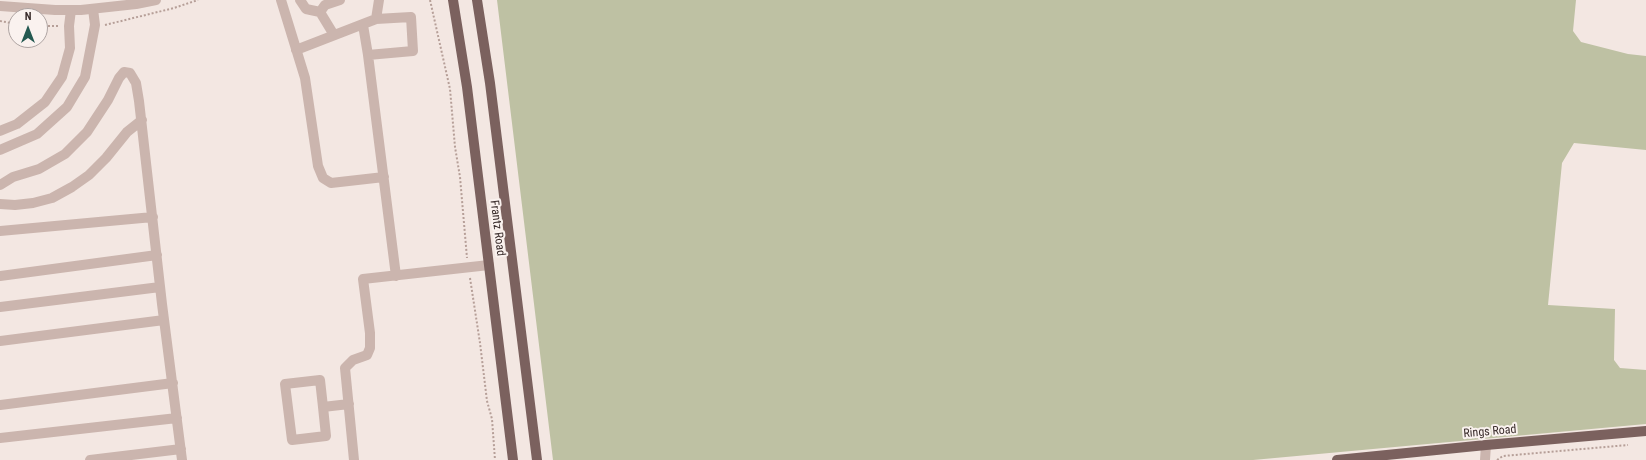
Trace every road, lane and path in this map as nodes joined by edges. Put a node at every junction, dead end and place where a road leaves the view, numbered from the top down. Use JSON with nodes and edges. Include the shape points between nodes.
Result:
{"nodes":[{"id":1,"x":156,"y":0,"type":"edge"},
{"id":2,"x":198,"y":0,"type":"edge"},
{"id":3,"x":281,"y":0,"type":"edge"},
{"id":4,"x":300,"y":0,"type":"edge"},
{"id":5,"x":340,"y":0,"type":"edge"},
{"id":6,"x":379,"y":0,"type":"edge"},
{"id":7,"x":430,"y":0,"type":"edge"},
{"id":8,"x":453,"y":0,"type":"edge"},
{"id":9,"x":477,"y":3,"type":"edge"},
{"id":10,"x":0,"y":6,"type":"edge"},
{"id":11,"x":77,"y":6,"type":"edge"},
{"id":12,"x":93,"y":9,"type":"junction"},
{"id":13,"x":320,"y":12,"type":"junction"},
{"id":14,"x":376,"y":19,"type":"junction"},
{"id":15,"x":95,"y":25,"type":"junction"},
{"id":16,"x":363,"y":25,"type":"junction"},
{"id":17,"x":48,"y":26,"type":"edge"},
{"id":18,"x":69,"y":26,"type":"junction"},
{"id":19,"x":334,"y":35,"type":"junction"},
{"id":20,"x":296,"y":50,"type":"junction"},
{"id":21,"x":368,"y":55,"type":"junction"},
{"id":22,"x":142,"y":120,"type":"junction"},
{"id":23,"x":0,"y":131,"type":"edge"},
{"id":24,"x":0,"y":150,"type":"edge"},
{"id":25,"x":384,"y":177,"type":"junction"},
{"id":26,"x":0,"y":185,"type":"edge"},
{"id":27,"x":0,"y":204,"type":"edge"},
{"id":28,"x":153,"y":217,"type":"junction"},
{"id":29,"x":0,"y":231,"type":"edge"},
{"id":30,"x":157,"y":255,"type":"junction"},
{"id":31,"x":489,"y":265,"type":"junction"},
{"id":32,"x":469,"y":267,"type":"junction"},
{"id":33,"x":0,"y":276,"type":"edge"},
{"id":34,"x":396,"y":276,"type":"junction"},
{"id":35,"x":160,"y":287,"type":"junction"},
{"id":36,"x":0,"y":307,"type":"edge"},
{"id":37,"x":164,"y":320,"type":"junction"},
{"id":38,"x":0,"y":341,"type":"edge"},
{"id":39,"x":172,"y":383,"type":"junction"},
{"id":40,"x":349,"y":404,"type":"junction"},
{"id":41,"x":0,"y":405,"type":"edge"},
{"id":42,"x":323,"y":407,"type":"junction"},
{"id":43,"x":177,"y":418,"type":"junction"},
{"id":44,"x":1646,"y":432,"type":"edge"},
{"id":45,"x":0,"y":438,"type":"edge"},
{"id":46,"x":1631,"y":444,"type":"dead end"},
{"id":47,"x":1486,"y":445,"type":"junction"},
{"id":48,"x":181,"y":449,"type":"junction"},
{"id":49,"x":90,"y":460,"type":"edge"},
{"id":50,"x":182,"y":460,"type":"edge"},
{"id":51,"x":354,"y":460,"type":"edge"},
{"id":52,"x":495,"y":460,"type":"edge"},
{"id":53,"x":513,"y":460,"type":"edge"},
{"id":54,"x":537,"y":460,"type":"edge"},
{"id":55,"x":1337,"y":460,"type":"edge"},
{"id":56,"x":1486,"y":460,"type":"edge"},
{"id":57,"x":1497,"y":460,"type":"edge"}],
"edges":[{"from":1,"to":12,"type":"street"},
{"from":2,"to":15,"type":"path","via":[[125,21]]},
{"from":3,"to":20,"type":"street"},
{"from":4,"to":13,"type":"street","via":[[306,9]]},
{"from":5,"to":13,"type":"street","via":[[325,5]]},
{"from":6,"to":14,"type":"street"},
{"from":7,"to":32,"type":"path","via":[[450,89]]},
{"from":8,"to":31,"type":"main road","name":"Frantz Road","via":[[467,87]]},
{"from":9,"to":54,"type":"main road","name":"Frantz Road","via":[[490,83]]},
{"from":10,"to":11,"type":"street","via":[[55,10]]},
{"from":11,"to":12,"type":"street"},
{"from":11,"to":18,"type":"street"},
{"from":12,"to":15,"type":"street"},
{"from":13,"to":19,"type":"street"},
{"from":14,"to":16,"type":"street"},
{"from":14,"to":21,"type":"street","via":[[411,17],[413,50]]},
{"from":15,"to":24,"type":"street","via":[[85,76],[68,107],[37,134]]},
{"from":16,"to":19,"type":"street"},
{"from":16,"to":21,"type":"street"},
{"from":17,"to":18,"type":"path"},
{"from":18,"to":23,"type":"street","via":[[70,48],[62,76],[45,102],[17,124]]},
{"from":19,"to":20,"type":"street"},
{"from":20,"to":25,"type":"street","via":[[305,78],[318,166],[323,178],[330,183]]},
{"from":21,"to":25,"type":"street"},
{"from":22,"to":26,"type":"street","via":[[136,83],[130,73],[124,72],[86,132],[65,154],[39,169],[13,177]]},
{"from":22,"to":27,"type":"street","via":[[127,132],[89,175],[52,198],[33,204]]},
{"from":22,"to":28,"type":"street"},
{"from":25,"to":34,"type":"street"},
{"from":28,"to":29,"type":"street"},
{"from":28,"to":30,"type":"street"},
{"from":30,"to":33,"type":"street"},
{"from":30,"to":35,"type":"street"},
{"from":31,"to":32,"type":"street"},
{"from":31,"to":53,"type":"main road","name":"Frantz Road"},
{"from":32,"to":34,"type":"street"},
{"from":32,"to":52,"type":"path","via":[[486,402],[492,419]]},
{"from":34,"to":40,"type":"street","via":[[363,279],[370,348],[367,355],[353,360],[345,368]]},
{"from":35,"to":36,"type":"street"},
{"from":35,"to":37,"type":"street"},
{"from":37,"to":38,"type":"street"},
{"from":37,"to":39,"type":"street"},
{"from":39,"to":41,"type":"street"},
{"from":39,"to":43,"type":"street"},
{"from":40,"to":42,"type":"street"},
{"from":40,"to":51,"type":"street"},
{"from":42,"to":42,"type":"street","via":[[320,380],[285,384],[292,440],[326,436]]},
{"from":43,"to":45,"type":"street"},
{"from":43,"to":48,"type":"street"},
{"from":44,"to":47,"type":"main road","name":"Rings Road"},
{"from":46,"to":57,"type":"path","via":[[1503,456]]},
{"from":47,"to":55,"type":"main road","name":"Rings Road"},
{"from":47,"to":56,"type":"street"},
{"from":48,"to":49,"type":"street"},
{"from":48,"to":50,"type":"street"}]}
